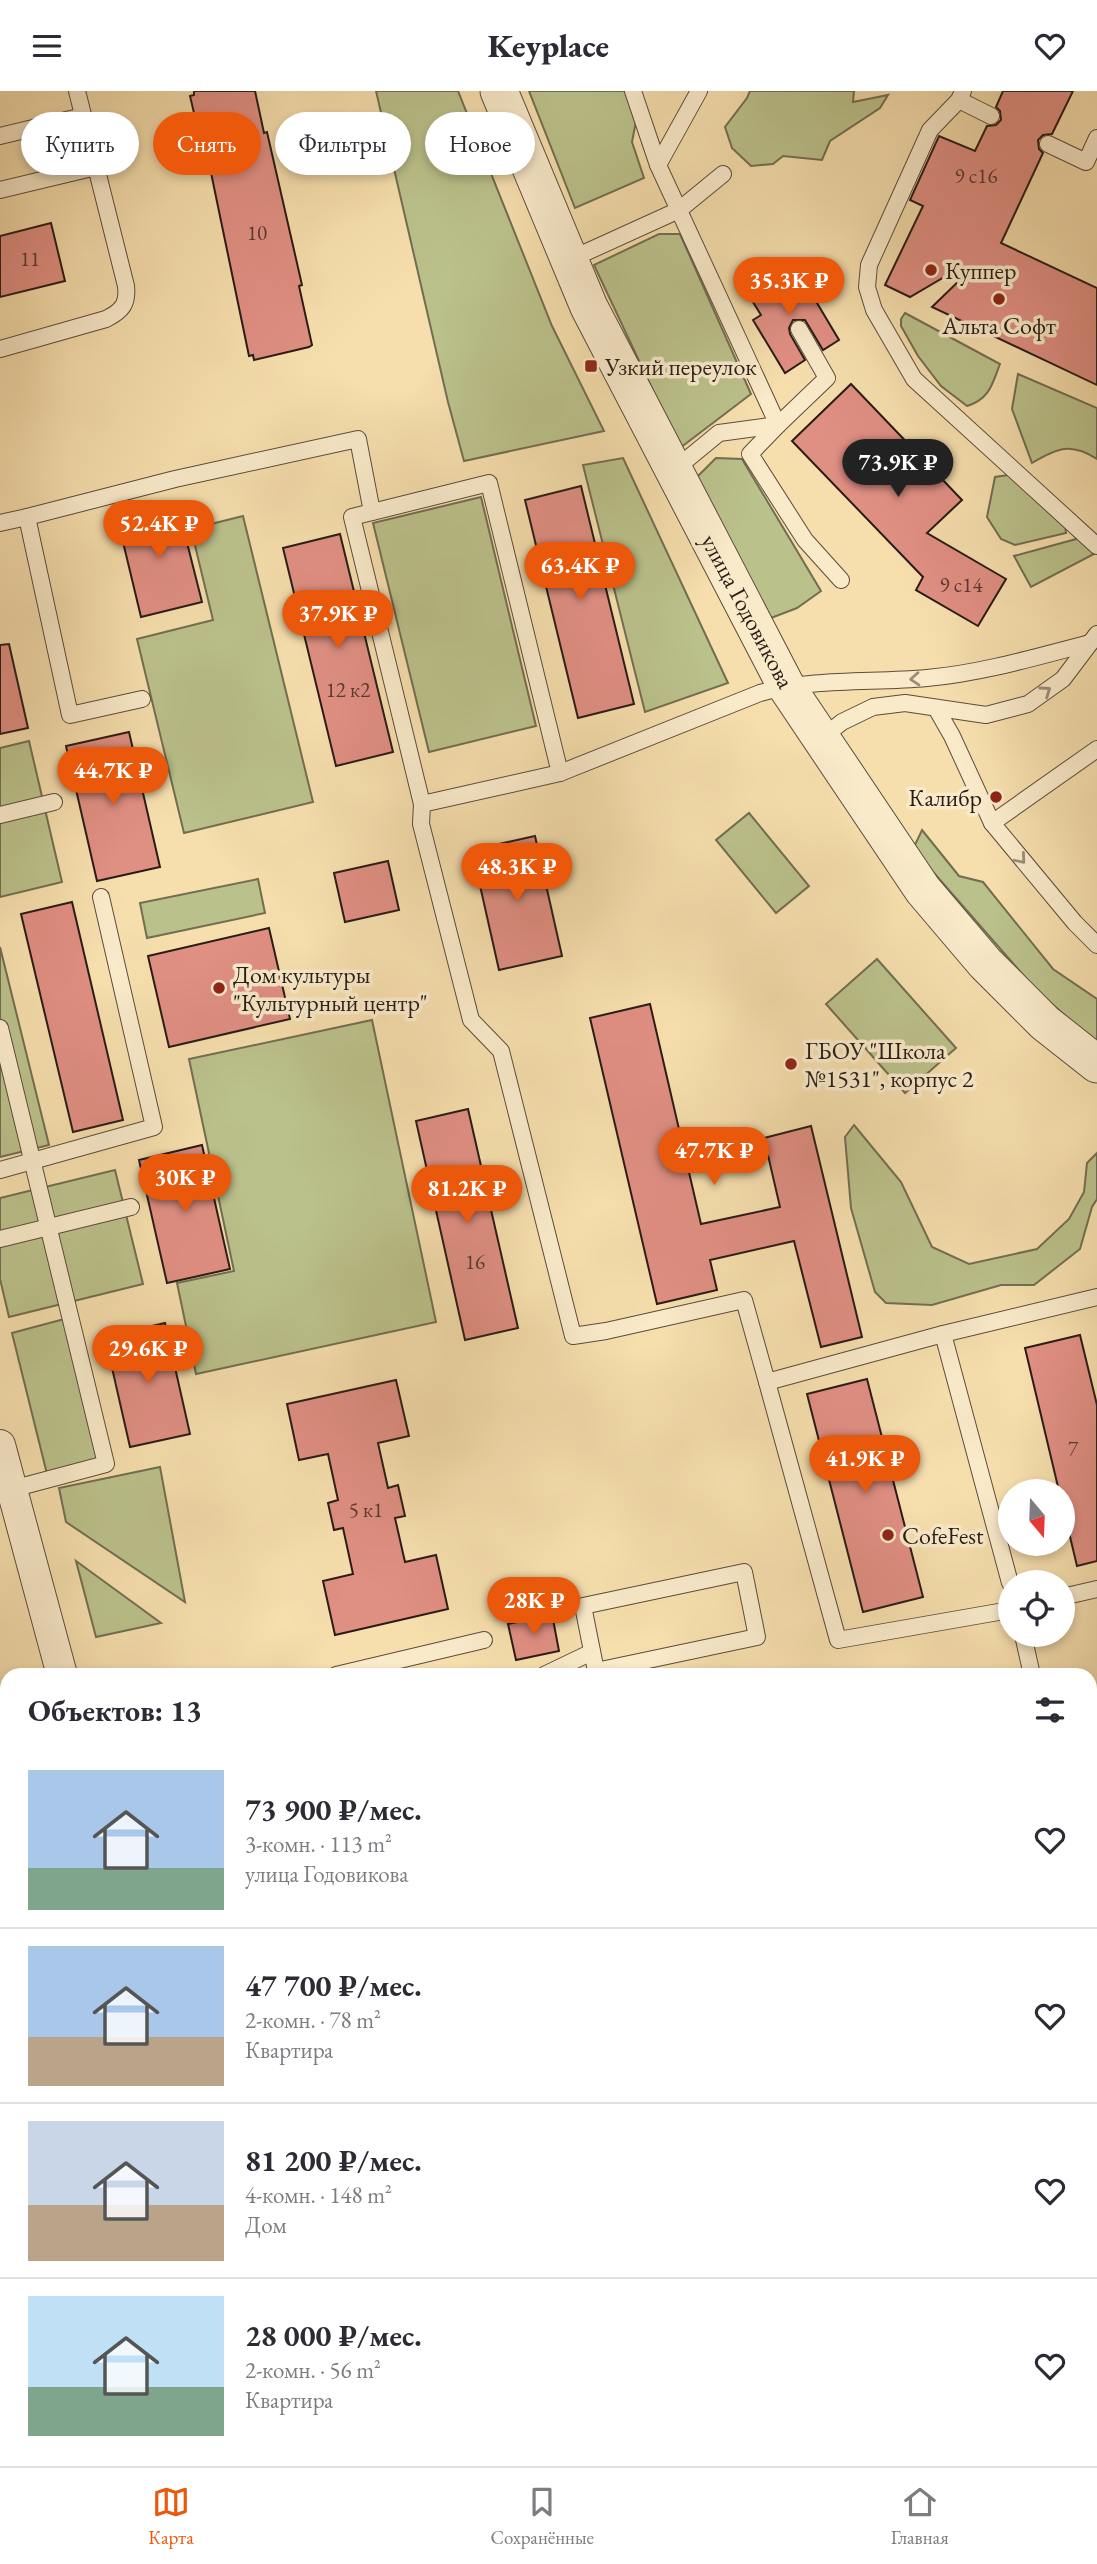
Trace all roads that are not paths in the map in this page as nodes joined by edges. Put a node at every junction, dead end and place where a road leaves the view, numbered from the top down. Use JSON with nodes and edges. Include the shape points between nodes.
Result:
{"nodes":[{"id":1,"x":77,"y":91,"type":"edge"},
{"id":2,"x":499,"y":91,"type":"edge"},
{"id":3,"x":633,"y":91,"type":"edge"},
{"id":4,"x":699,"y":91,"type":"edge"},
{"id":5,"x":961,"y":95,"type":"edge"},
{"id":6,"x":82,"y":112,"type":"edge"},
{"id":7,"x":991,"y":116,"type":"dead end"},
{"id":8,"x":21,"y":131,"type":"edge"},
{"id":9,"x":0,"y":136,"type":"edge"},
{"id":10,"x":1097,"y":138,"type":"edge"},
{"id":11,"x":1048,"y":144,"type":"dead end"},
{"id":12,"x":657,"y":165,"type":"junction"},
{"id":13,"x":723,"y":174,"type":"dead end"},
{"id":14,"x":63,"y":175,"type":"edge"},
{"id":15,"x":98,"y":175,"type":"edge"},
{"id":16,"x":0,"y":190,"type":"edge"},
{"id":17,"x":678,"y":210,"type":"junction"},
{"id":18,"x":569,"y":260,"type":"junction"},
{"id":19,"x":799,"y":329,"type":"dead end"},
{"id":20,"x":0,"y":349,"type":"edge"},
{"id":21,"x":778,"y":425,"type":"junction"},
{"id":22,"x":674,"y":470,"type":"junction"},
{"id":23,"x":372,"y":512,"type":"junction"},
{"id":24,"x":27,"y":517,"type":"junction"},
{"id":25,"x":0,"y":523,"type":"edge"},
{"id":26,"x":1097,"y":546,"type":"edge"},
{"id":27,"x":841,"y":580,"type":"dead end"},
{"id":28,"x":1094,"y":639,"type":"edge"},
{"id":29,"x":786,"y":686,"type":"junction"},
{"id":30,"x":142,"y":699,"type":"dead end"},
{"id":31,"x":936,"y":708,"type":"junction"},
{"id":32,"x":822,"y":739,"type":"junction"},
{"id":33,"x":1097,"y":749,"type":"edge"},
{"id":34,"x":559,"y":773,"type":"junction"},
{"id":35,"x":54,"y":802,"type":"dead end"},
{"id":36,"x":422,"y":804,"type":"junction"},
{"id":37,"x":0,"y":815,"type":"edge"},
{"id":38,"x":992,"y":824,"type":"junction"},
{"id":39,"x":101,"y":897,"type":"dead end"},
{"id":40,"x":1097,"y":945,"type":"edge"},
{"id":41,"x":0,"y":1028,"type":"edge"},
{"id":42,"x":1097,"y":1064,"type":"edge"},
{"id":43,"x":33,"y":1161,"type":"junction"},
{"id":44,"x":0,"y":1170,"type":"edge"},
{"id":45,"x":131,"y":1207,"type":"dead end"},
{"id":46,"x":48,"y":1226,"type":"junction"},
{"id":47,"x":0,"y":1239,"type":"edge"},
{"id":48,"x":1097,"y":1297,"type":"edge"},
{"id":49,"x":943,"y":1334,"type":"junction"},
{"id":50,"x":767,"y":1381,"type":"junction"},
{"id":51,"x":0,"y":1445,"type":"edge"},
{"id":52,"x":12,"y":1489,"type":"junction"},
{"id":53,"x":1007,"y":1570,"type":"edge"},
{"id":54,"x":1097,"y":1589,"type":"edge"},
{"id":55,"x":1075,"y":1594,"type":"edge"},
{"id":56,"x":998,"y":1612,"type":"edge"},
{"id":57,"x":484,"y":1640,"type":"dead end"},
{"id":58,"x":1026,"y":1647,"type":"edge"},
{"id":59,"x":592,"y":1652,"type":"junction"},
{"id":60,"x":60,"y":1668,"type":"edge"},
{"id":61,"x":366,"y":1668,"type":"edge"},
{"id":62,"x":559,"y":1668,"type":"edge"},
{"id":63,"x":595,"y":1668,"type":"edge"},
{"id":64,"x":610,"y":1668,"type":"edge"},
{"id":65,"x":1030,"y":1668,"type":"edge"}],
"edges":[{"from":1,"to":6,"type":"lane"},
{"from":2,"to":18,"type":"street","name":"улица Годовикова"},
{"from":3,"to":12,"type":"lane"},
{"from":4,"to":12,"type":"lane"},
{"from":5,"to":7,"type":"lane"},
{"from":5,"to":26,"type":"lane","via":[[930,130],[869,265],[867,287],[874,310],[914,379]]},
{"from":8,"to":9,"type":"lane"},
{"from":10,"to":11,"type":"lane","via":[[1086,162]]},
{"from":12,"to":17,"type":"lane"},
{"from":13,"to":17,"type":"lane"},
{"from":14,"to":16,"type":"lane"},
{"from":15,"to":20,"type":"lane","via":[[127,300],[118,313],[106,319]]},
{"from":17,"to":18,"type":"lane"},
{"from":17,"to":21,"type":"lane"},
{"from":18,"to":22,"type":"street","name":"улица Годовикова"},
{"from":19,"to":21,"type":"lane","via":[[827,378]]},
{"from":21,"to":22,"type":"lane","via":[[719,433]]},
{"from":21,"to":27,"type":"lane","via":[[750,454],[805,540]]},
{"from":22,"to":29,"type":"street","name":"улица Годовикова"},
{"from":23,"to":24,"type":"lane","via":[[358,439]]},
{"from":23,"to":34,"type":"lane","via":[[489,483]]},
{"from":23,"to":36,"type":"lane","via":[[352,517]]},
{"from":24,"to":25,"type":"lane"},
{"from":24,"to":30,"type":"lane","via":[[70,715]]},
{"from":28,"to":29,"type":"lane","one_way":true,"via":[[969,672]]},
{"from":31,"to":28,"type":"lane","one_way":true,"via":[[986,715],[1028,704],[1063,679]]},
{"from":29,"to":32,"type":"street","name":"улица Годовикова"},
{"from":29,"to":34,"type":"lane"},
{"from":31,"to":32,"type":"lane","via":[[905,703],[873,707],[842,722]]},
{"from":31,"to":38,"type":"lane"},
{"from":32,"to":42,"type":"street","name":"улица Годовикова","via":[[949,922],[1045,1023]]},
{"from":33,"to":38,"type":"lane"},
{"from":34,"to":36,"type":"lane"},
{"from":35,"to":37,"type":"lane"},
{"from":36,"to":50,"type":"lane","via":[[421,824],[471,1020],[501,1051],[573,1336],[744,1300]]},
{"from":38,"to":40,"type":"lane","one_way":true},
{"from":39,"to":43,"type":"lane","via":[[154,1127]]},
{"from":41,"to":43,"type":"lane"},
{"from":43,"to":44,"type":"lane"},
{"from":43,"to":46,"type":"lane"},
{"from":45,"to":46,"type":"lane"},
{"from":46,"to":47,"type":"lane"},
{"from":46,"to":52,"type":"lane","via":[[106,1464]]},
{"from":48,"to":49,"type":"lane"},
{"from":49,"to":50,"type":"lane"},
{"from":49,"to":53,"type":"lane"},
{"from":50,"to":56,"type":"lane","via":[[838,1640]]},
{"from":51,"to":52,"type":"street"},
{"from":52,"to":60,"type":"street"},
{"from":54,"to":55,"type":"lane"},
{"from":57,"to":61,"type":"lane"},
{"from":58,"to":65,"type":"lane"},
{"from":59,"to":62,"type":"lane"},
{"from":59,"to":63,"type":"lane"},
{"from":59,"to":64,"type":"lane","via":[[583,1606],[744,1572],[757,1637]]}]}
